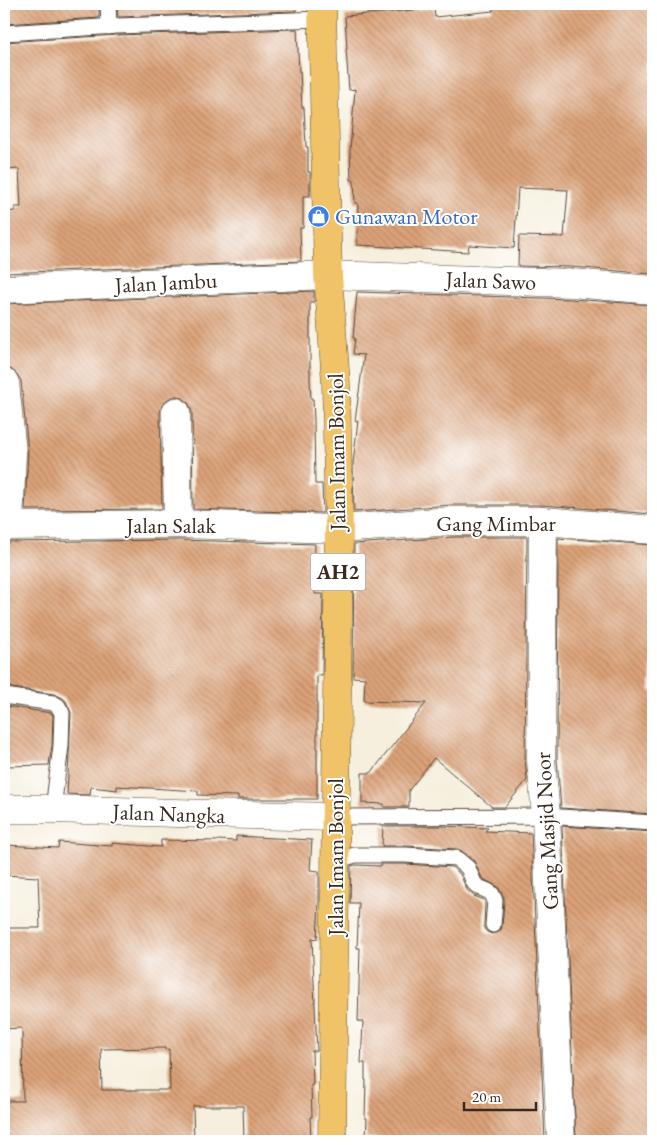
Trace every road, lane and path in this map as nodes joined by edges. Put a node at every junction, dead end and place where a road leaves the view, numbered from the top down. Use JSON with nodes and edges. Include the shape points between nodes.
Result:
{"nodes":[{"id":1,"x":108,"y":4,"type":"edge"},
{"id":2,"x":322,"y":11,"type":"edge"},
{"id":3,"x":109,"y":27,"type":"junction"},
{"id":4,"x":4,"y":33,"type":"edge"},
{"id":5,"x":328,"y":274,"type":"junction"},
{"id":6,"x":4,"y":289,"type":"edge"},
{"id":7,"x":653,"y":290,"type":"edge"},
{"id":8,"x":5,"y":383,"type":"dead end"},
{"id":9,"x":176,"y":412,"type":"dead end"},
{"id":10,"x":544,"y":521,"type":"junction"},
{"id":11,"x":178,"y":524,"type":"junction"},
{"id":12,"x":6,"y":526,"type":"edge"},
{"id":13,"x":339,"y":529,"type":"junction"},
{"id":14,"x":653,"y":530,"type":"edge"},
{"id":15,"x":4,"y":696,"type":"edge"},
{"id":16,"x":4,"y":809,"type":"edge"},
{"id":17,"x":53,"y":809,"type":"junction"},
{"id":18,"x":546,"y":816,"type":"junction"},
{"id":19,"x":335,"y":817,"type":"junction"},
{"id":20,"x":653,"y":823,"type":"edge"},
{"id":21,"x":335,"y":861,"type":"junction"},
{"id":22,"x":493,"y":925,"type":"dead end"},
{"id":23,"x":332,"y":1141,"type":"edge"},
{"id":24,"x":561,"y":1141,"type":"edge"}],
"edges":[{"from":1,"to":3,"type":"lane"},
{"from":2,"to":3,"type":"lane"},
{"from":2,"to":5,"type":"highway","name":"Jalan Imam Bonjol","number":"AH2"},
{"from":3,"to":4,"type":"lane"},
{"from":5,"to":6,"type":"street","name":"Jalan Jambu"},
{"from":5,"to":7,"type":"street","name":"Jalan Sawo","via":[[572,283]]},
{"from":5,"to":13,"type":"highway","name":"Jalan Imam Bonjol","number":"AH2","via":[[336,383]]},
{"from":8,"to":12,"type":"street","via":[[12,453]]},
{"from":9,"to":11,"type":"street"},
{"from":10,"to":13,"type":"street","name":"Gang Mimbar","via":[[452,521]]},
{"from":10,"to":14,"type":"street","name":"Gang Mimbar"},
{"from":10,"to":18,"type":"street","name":"Gang Masjid Noor","via":[[541,760]]},
{"from":11,"to":12,"type":"street","name":"Jalan Salak"},
{"from":11,"to":13,"type":"street","name":"Jalan Salak"},
{"from":13,"to":19,"type":"highway","name":"Jalan Imam Bonjol","number":"AH2"},
{"from":15,"to":17,"type":"lane","via":[[53,703],[62,712]]},
{"from":16,"to":17,"type":"street","name":"Jalan Nangka"},
{"from":17,"to":19,"type":"street","name":"Jalan Nangka"},
{"from":18,"to":19,"type":"lane"},
{"from":18,"to":20,"type":"lane"},
{"from":18,"to":24,"type":"street","name":"Gang Masjid Noor"},
{"from":19,"to":21,"type":"highway","name":"Jalan Imam Bonjol","number":"AH2"},
{"from":21,"to":22,"type":"lane","via":[[355,855],[456,858],[468,868],[474,883],[492,894]]},
{"from":21,"to":23,"type":"highway","name":"Jalan Imam Bonjol","number":"AH2"}]}
